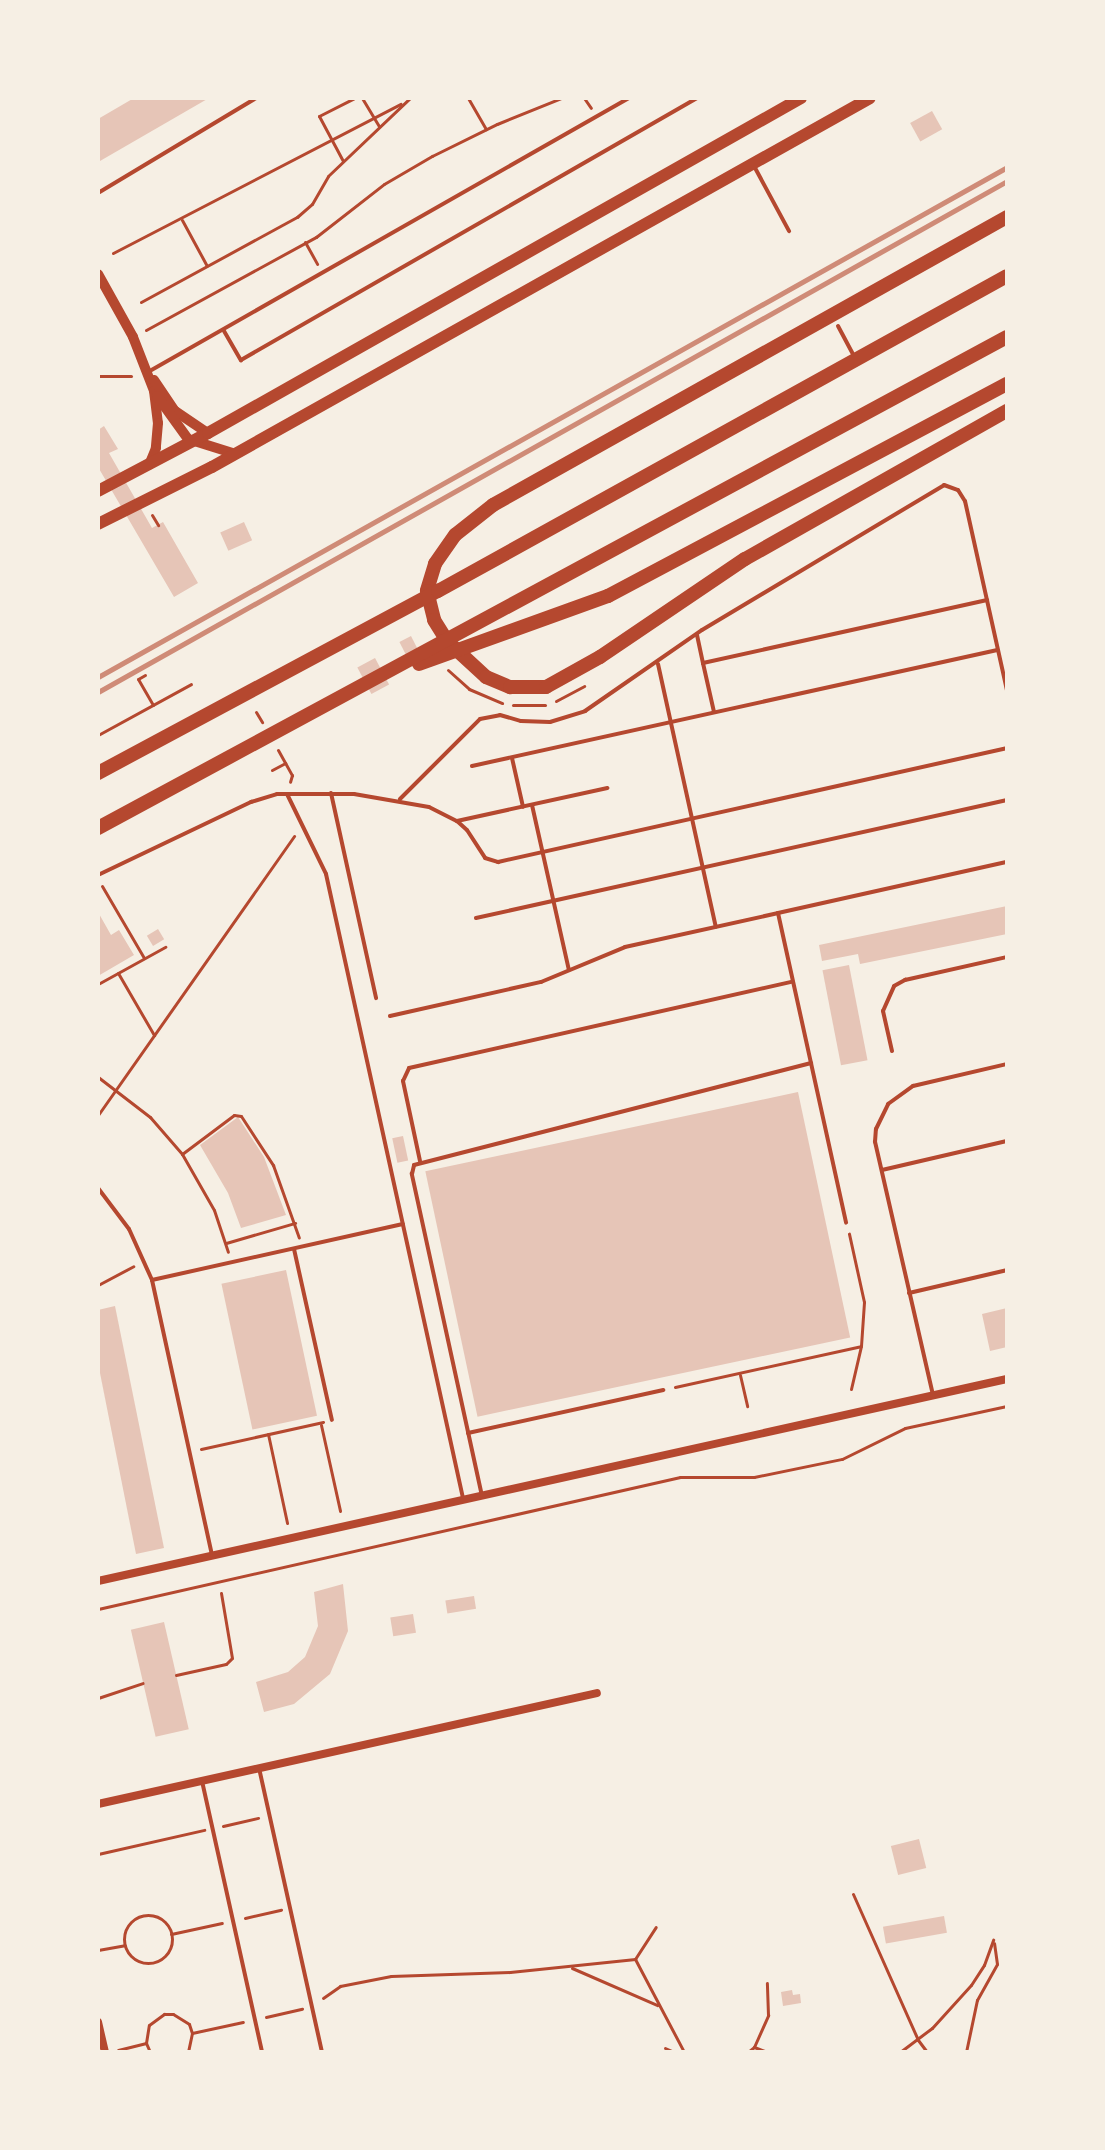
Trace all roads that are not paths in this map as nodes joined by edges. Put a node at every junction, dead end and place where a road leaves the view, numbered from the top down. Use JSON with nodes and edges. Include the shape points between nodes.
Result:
{"nodes":[{"id":1,"x":256,"y":98,"type":"edge"},
{"id":2,"x":629,"y":98,"type":"edge"},
{"id":3,"x":697,"y":98,"type":"edge"},
{"id":4,"x":801,"y":98,"type":"edge"},
{"id":5,"x":870,"y":98,"type":"edge"},
{"id":6,"x":753,"y":164,"type":"junction"},
{"id":7,"x":98,"y":193,"type":"edge"},
{"id":8,"x":1007,"y":217,"type":"edge"},
{"id":9,"x":789,"y":231,"type":"dead end"},
{"id":10,"x":98,"y":274,"type":"edge"},
{"id":11,"x":1007,"y":276,"type":"edge"},
{"id":12,"x":838,"y":326,"type":"dead end"},
{"id":13,"x":224,"y":331,"type":"junction"},
{"id":14,"x":1007,"y":337,"type":"edge"},
{"id":15,"x":859,"y":367,"type":"dead end"},
{"id":16,"x":148,"y":372,"type":"junction"},
{"id":17,"x":1007,"y":384,"type":"edge"},
{"id":18,"x":154,"y":391,"type":"junction"},
{"id":19,"x":1007,"y":411,"type":"edge"},
{"id":20,"x":208,"y":433,"type":"junction"},
{"id":21,"x":193,"y":441,"type":"junction"},
{"id":22,"x":236,"y":454,"type":"junction"},
{"id":23,"x":149,"y":465,"type":"junction"},
{"id":24,"x":98,"y":491,"type":"edge"},
{"id":25,"x":98,"y":524,"type":"edge"},
{"id":26,"x":987,"y":600,"type":"junction"},
{"id":27,"x":697,"y":633,"type":"junction"},
{"id":28,"x":998,"y":649,"type":"junction"},
{"id":29,"x":658,"y":663,"type":"junction"},
{"id":30,"x":703,"y":663,"type":"junction"},
{"id":31,"x":359,"y":688,"type":"junction"},
{"id":32,"x":1007,"y":690,"type":"edge"},
{"id":33,"x":714,"y":712,"type":"junction"},
{"id":34,"x":671,"y":722,"type":"junction"},
{"id":35,"x":1007,"y":748,"type":"edge"},
{"id":36,"x":512,"y":757,"type":"junction"},
{"id":37,"x":472,"y":766,"type":"dead end"},
{"id":38,"x":98,"y":773,"type":"edge"},
{"id":39,"x":607,"y":788,"type":"dead end"},
{"id":40,"x":331,"y":793,"type":"junction"},
{"id":41,"x":287,"y":794,"type":"junction"},
{"id":42,"x":399,"y":800,"type":"junction"},
{"id":43,"x":1007,"y":800,"type":"edge"},
{"id":44,"x":532,"y":805,"type":"junction"},
{"id":45,"x":523,"y":807,"type":"junction"},
{"id":46,"x":692,"y":818,"type":"junction"},
{"id":47,"x":457,"y":821,"type":"junction"},
{"id":48,"x":98,"y":828,"type":"edge"},
{"id":49,"x":543,"y":852,"type":"junction"},
{"id":50,"x":1007,"y":862,"type":"edge"},
{"id":51,"x":703,"y":868,"type":"junction"},
{"id":52,"x":98,"y":877,"type":"edge"},
{"id":53,"x":553,"y":901,"type":"junction"},
{"id":54,"x":778,"y":913,"type":"junction"},
{"id":55,"x":476,"y":918,"type":"dead end"},
{"id":56,"x":716,"y":927,"type":"junction"},
{"id":57,"x":1007,"y":957,"type":"edge"},
{"id":58,"x":569,"y":970,"type":"junction"},
{"id":59,"x":793,"y":981,"type":"junction"},
{"id":60,"x":376,"y":998,"type":"dead end"},
{"id":61,"x":390,"y":1016,"type":"dead end"},
{"id":62,"x":892,"y":1051,"type":"dead end"},
{"id":63,"x":811,"y":1063,"type":"junction"},
{"id":64,"x":1007,"y":1064,"type":"edge"},
{"id":65,"x":1007,"y":1141,"type":"edge"},
{"id":66,"x":420,"y":1161,"type":"junction"},
{"id":67,"x":882,"y":1170,"type":"junction"},
{"id":68,"x":98,"y":1188,"type":"edge"},
{"id":69,"x":846,"y":1223,"type":"road end"},
{"id":70,"x":403,"y":1224,"type":"junction"},
{"id":71,"x":294,"y":1249,"type":"junction"},
{"id":72,"x":1007,"y":1270,"type":"edge"},
{"id":73,"x":152,"y":1280,"type":"junction"},
{"id":74,"x":909,"y":1293,"type":"junction"},
{"id":75,"x":1007,"y":1379,"type":"edge"},
{"id":76,"x":663,"y":1390,"type":"road end"},
{"id":77,"x":933,"y":1395,"type":"junction"},
{"id":78,"x":332,"y":1420,"type":"road end"},
{"id":79,"x":468,"y":1433,"type":"junction"},
{"id":80,"x":482,"y":1496,"type":"junction"},
{"id":81,"x":463,"y":1498,"type":"junction"},
{"id":82,"x":213,"y":1556,"type":"junction"},
{"id":83,"x":98,"y":1581,"type":"edge"},
{"id":84,"x":597,"y":1693,"type":"dead end"},
{"id":85,"x":259,"y":1768,"type":"junction"},
{"id":86,"x":202,"y":1781,"type":"junction"},
{"id":87,"x":98,"y":1804,"type":"edge"},
{"id":88,"x":98,"y":2022,"type":"edge"},
{"id":89,"x":106,"y":2052,"type":"edge"},
{"id":90,"x":262,"y":2052,"type":"edge"},
{"id":91,"x":322,"y":2052,"type":"edge"}],
"edges":[{"from":1,"to":7,"type":"lane"},
{"from":2,"to":13,"type":"lane"},
{"from":3,"to":13,"type":"lane","via":[[241,360]]},
{"from":4,"to":20,"type":"main road"},
{"from":5,"to":6,"type":"main road"},
{"from":6,"to":9,"type":"lane"},
{"from":6,"to":22,"type":"main road"},
{"from":8,"to":19,"type":"main road","via":[[493,505],[455,535],[435,564],[427,591],[434,620],[455,649],[486,677],[510,687],[546,687],[745,559]]},
{"from":10,"to":16,"type":"street"},
{"from":11,"to":38,"type":"main road"},
{"from":12,"to":15,"type":"lane"},
{"from":13,"to":16,"type":"lane"},
{"from":14,"to":31,"type":"main road"},
{"from":16,"to":18,"type":"street"},
{"from":16,"to":20,"type":"street","via":[[175,411]]},
{"from":17,"to":31,"type":"main road","via":[[608,596]]},
{"from":18,"to":21,"type":"street","via":[[181,433]]},
{"from":18,"to":23,"type":"street","via":[[158,423]]},
{"from":20,"to":21,"type":"main road"},
{"from":21,"to":22,"type":"street"},
{"from":21,"to":23,"type":"main road"},
{"from":22,"to":25,"type":"main road"},
{"from":23,"to":24,"type":"main road"},
{"from":26,"to":27,"type":"lane","via":[[965,501],[958,490],[944,485]]},
{"from":26,"to":28,"type":"lane"},
{"from":26,"to":30,"type":"lane"},
{"from":27,"to":29,"type":"lane"},
{"from":27,"to":30,"type":"lane"},
{"from":28,"to":32,"type":"lane"},
{"from":28,"to":33,"type":"lane"},
{"from":29,"to":34,"type":"lane"},
{"from":29,"to":42,"type":"lane","via":[[568,718],[480,719]]},
{"from":30,"to":33,"type":"lane"},
{"from":31,"to":48,"type":"main road"},
{"from":33,"to":34,"type":"lane"},
{"from":34,"to":36,"type":"lane"},
{"from":34,"to":46,"type":"lane"},
{"from":35,"to":46,"type":"lane"},
{"from":36,"to":37,"type":"lane"},
{"from":36,"to":45,"type":"lane"},
{"from":39,"to":44,"type":"lane"},
{"from":40,"to":41,"type":"lane"},
{"from":40,"to":42,"type":"lane"},
{"from":40,"to":60,"type":"lane"},
{"from":41,"to":52,"type":"lane","via":[[260,798]]},
{"from":41,"to":70,"type":"lane","via":[[326,874]]},
{"from":42,"to":47,"type":"lane"},
{"from":43,"to":51,"type":"lane"},
{"from":44,"to":45,"type":"lane"},
{"from":44,"to":49,"type":"lane"},
{"from":45,"to":47,"type":"lane"},
{"from":46,"to":49,"type":"lane"},
{"from":46,"to":51,"type":"lane"},
{"from":47,"to":49,"type":"lane","via":[[490,861]]},
{"from":49,"to":53,"type":"lane"},
{"from":50,"to":54,"type":"lane"},
{"from":51,"to":53,"type":"lane"},
{"from":51,"to":56,"type":"lane"},
{"from":53,"to":55,"type":"lane"},
{"from":53,"to":58,"type":"lane"},
{"from":54,"to":56,"type":"lane"},
{"from":54,"to":59,"type":"lane"},
{"from":56,"to":58,"type":"lane","via":[[625,947]]},
{"from":57,"to":62,"type":"lane","via":[[894,986],[883,1011]]},
{"from":58,"to":61,"type":"lane","via":[[541,982]]},
{"from":59,"to":63,"type":"lane"},
{"from":59,"to":66,"type":"lane","via":[[409,1068],[403,1081]]},
{"from":63,"to":66,"type":"lane"},
{"from":63,"to":69,"type":"lane"},
{"from":64,"to":67,"type":"lane","via":[[900,1093],[881,1114],[876,1129]]},
{"from":65,"to":67,"type":"lane"},
{"from":66,"to":79,"type":"lane","via":[[412,1174]]},
{"from":67,"to":74,"type":"lane"},
{"from":68,"to":73,"type":"lane","via":[[129,1229]]},
{"from":70,"to":71,"type":"lane"},
{"from":70,"to":81,"type":"lane"},
{"from":71,"to":73,"type":"lane"},
{"from":71,"to":78,"type":"lane"},
{"from":72,"to":74,"type":"lane"},
{"from":73,"to":82,"type":"lane"},
{"from":74,"to":77,"type":"lane"},
{"from":75,"to":77,"type":"street"},
{"from":76,"to":79,"type":"lane"},
{"from":77,"to":80,"type":"street"},
{"from":79,"to":80,"type":"lane"},
{"from":80,"to":81,"type":"street"},
{"from":81,"to":82,"type":"street"},
{"from":82,"to":83,"type":"street"},
{"from":84,"to":85,"type":"street"},
{"from":85,"to":86,"type":"street"},
{"from":85,"to":91,"type":"lane"},
{"from":86,"to":87,"type":"street"},
{"from":86,"to":90,"type":"lane"},
{"from":88,"to":89,"type":"street"}]}
